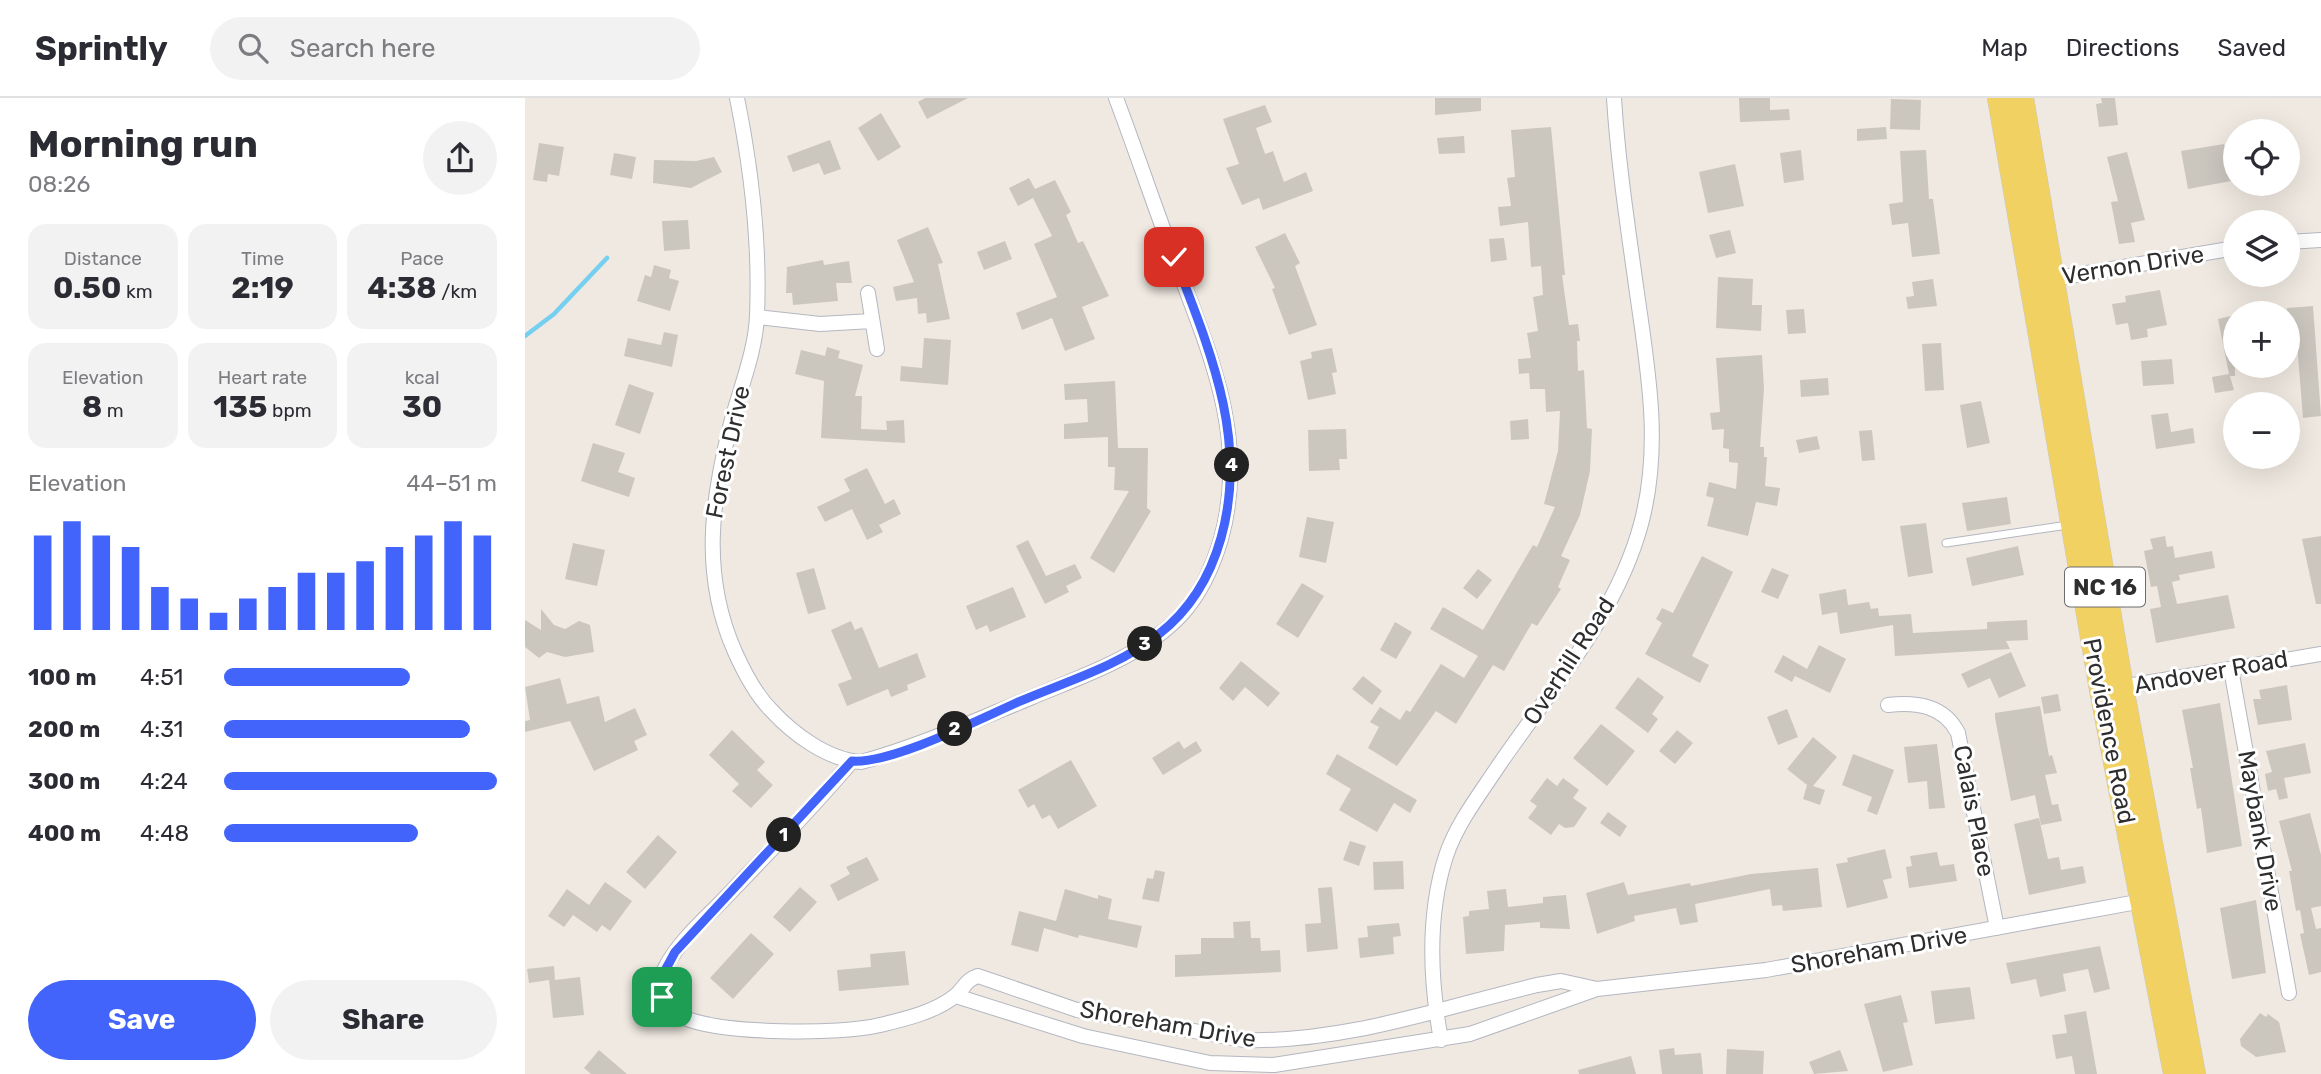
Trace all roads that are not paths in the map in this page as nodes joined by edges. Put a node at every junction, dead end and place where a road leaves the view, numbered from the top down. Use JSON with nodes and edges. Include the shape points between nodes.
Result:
{"nodes":[{"id":1,"x":737,"y":98,"type":"edge"},
{"id":2,"x":1116,"y":98,"type":"edge"},
{"id":3,"x":1614,"y":98,"type":"edge"},
{"id":4,"x":1999,"y":98,"type":"edge"},
{"id":5,"x":2022,"y":98,"type":"edge"},
{"id":6,"x":2321,"y":240,"type":"edge"},
{"id":7,"x":2300,"y":241,"type":"edge"},
{"id":8,"x":2223,"y":250,"type":"edge"},
{"id":9,"x":2043,"y":280,"type":"junction"},
{"id":10,"x":868,"y":293,"type":"dead end"},
{"id":11,"x":757,"y":317,"type":"junction"},
{"id":12,"x":872,"y":321,"type":"junction"},
{"id":13,"x":877,"y":349,"type":"dead end"},
{"id":14,"x":2072,"y":524,"type":"junction"},
{"id":15,"x":1946,"y":543,"type":"dead end"},
{"id":16,"x":2321,"y":654,"type":"edge"},
{"id":17,"x":2231,"y":669,"type":"junction"},
{"id":18,"x":2111,"y":689,"type":"junction"},
{"id":19,"x":1888,"y":705,"type":"dead end"},
{"id":20,"x":852,"y":761,"type":"junction"},
{"id":21,"x":2150,"y":899,"type":"junction"},
{"id":22,"x":1997,"y":928,"type":"junction"},
{"id":23,"x":1597,"y":989,"type":"junction"},
{"id":24,"x":2289,"y":993,"type":"dead end"},
{"id":25,"x":952,"y":997,"type":"junction"},
{"id":26,"x":1435,"y":1010,"type":"junction"},
{"id":27,"x":1441,"y":1040,"type":"junction"},
{"id":28,"x":2175,"y":1074,"type":"edge"},
{"id":29,"x":2194,"y":1074,"type":"edge"}],
"edges":[{"from":1,"to":11,"type":"street","name":"Forest Drive","via":[[745,145]]},
{"from":2,"to":20,"type":"street","via":[[1208,349],[1226,411],[1232,456],[1229,502],[1217,553],[1198,593],[1181,615],[1129,654],[931,739],[888,755]]},
{"from":3,"to":26,"type":"street","name":"Overhill Road","via":[[1654,419],[1646,503],[1633,548],[1605,611],[1453,839],[1441,872],[1433,920]]},
{"from":4,"to":9,"type":"main road","name":"Providence Road","number":"NC 16"},
{"from":5,"to":9,"type":"main road","name":"Providence Road","number":"NC 16"},
{"from":6,"to":7,"type":"street"},
{"from":8,"to":9,"type":"street","name":"Vernon Drive"},
{"from":9,"to":14,"type":"main road","name":"Providence Road","number":"NC 16"},
{"from":9,"to":18,"type":"main road","name":"Providence Road","number":"NC 16"},
{"from":10,"to":12,"type":"street"},
{"from":11,"to":12,"type":"street","via":[[820,324]]},
{"from":11,"to":20,"type":"street","name":"Forest Drive","via":[[713,505],[715,590],[729,637],[765,705],[797,733]]},
{"from":12,"to":13,"type":"street"},
{"from":14,"to":15,"type":"lane"},
{"from":14,"to":18,"type":"main road","name":"Providence Road","number":"NC 16"},
{"from":16,"to":17,"type":"street","name":"Andover Road"},
{"from":17,"to":18,"type":"street","name":"Andover Road"},
{"from":17,"to":24,"type":"street","name":"Maybank Drive"},
{"from":18,"to":21,"type":"main road","name":"Providence Road","number":"NC 16"},
{"from":19,"to":22,"type":"street","name":"Calais Place","via":[[1931,708],[1944,714],[1958,733]]},
{"from":20,"to":25,"type":"street","via":[[675,952],[661,978],[662,997],[667,1006],[696,1022],[774,1030],[877,1026],[922,1013]]},
{"from":21,"to":22,"type":"street","name":"Shoreham Drive"},
{"from":21,"to":28,"type":"main road","name":"Providence Road","number":"NC 16"},
{"from":21,"to":29,"type":"main road","name":"Providence Road","number":"NC 16"},
{"from":22,"to":23,"type":"street","name":"Shoreham Drive","via":[[1766,970]]},
{"from":23,"to":26,"type":"street","name":"Shoreham Drive","via":[[1562,981]]},
{"from":23,"to":27,"type":"street","name":"Shoreham Drive","via":[[1503,1025]]},
{"from":25,"to":26,"type":"street","name":"Shoreham Drive","via":[[968,979],[989,978],[1077,1010],[1266,1041],[1348,1031]]},
{"from":25,"to":27,"type":"street","name":"Shoreham Drive","via":[[1083,1036],[1240,1066],[1327,1059]]},
{"from":26,"to":27,"type":"street","name":"Overhill Road"}]}
